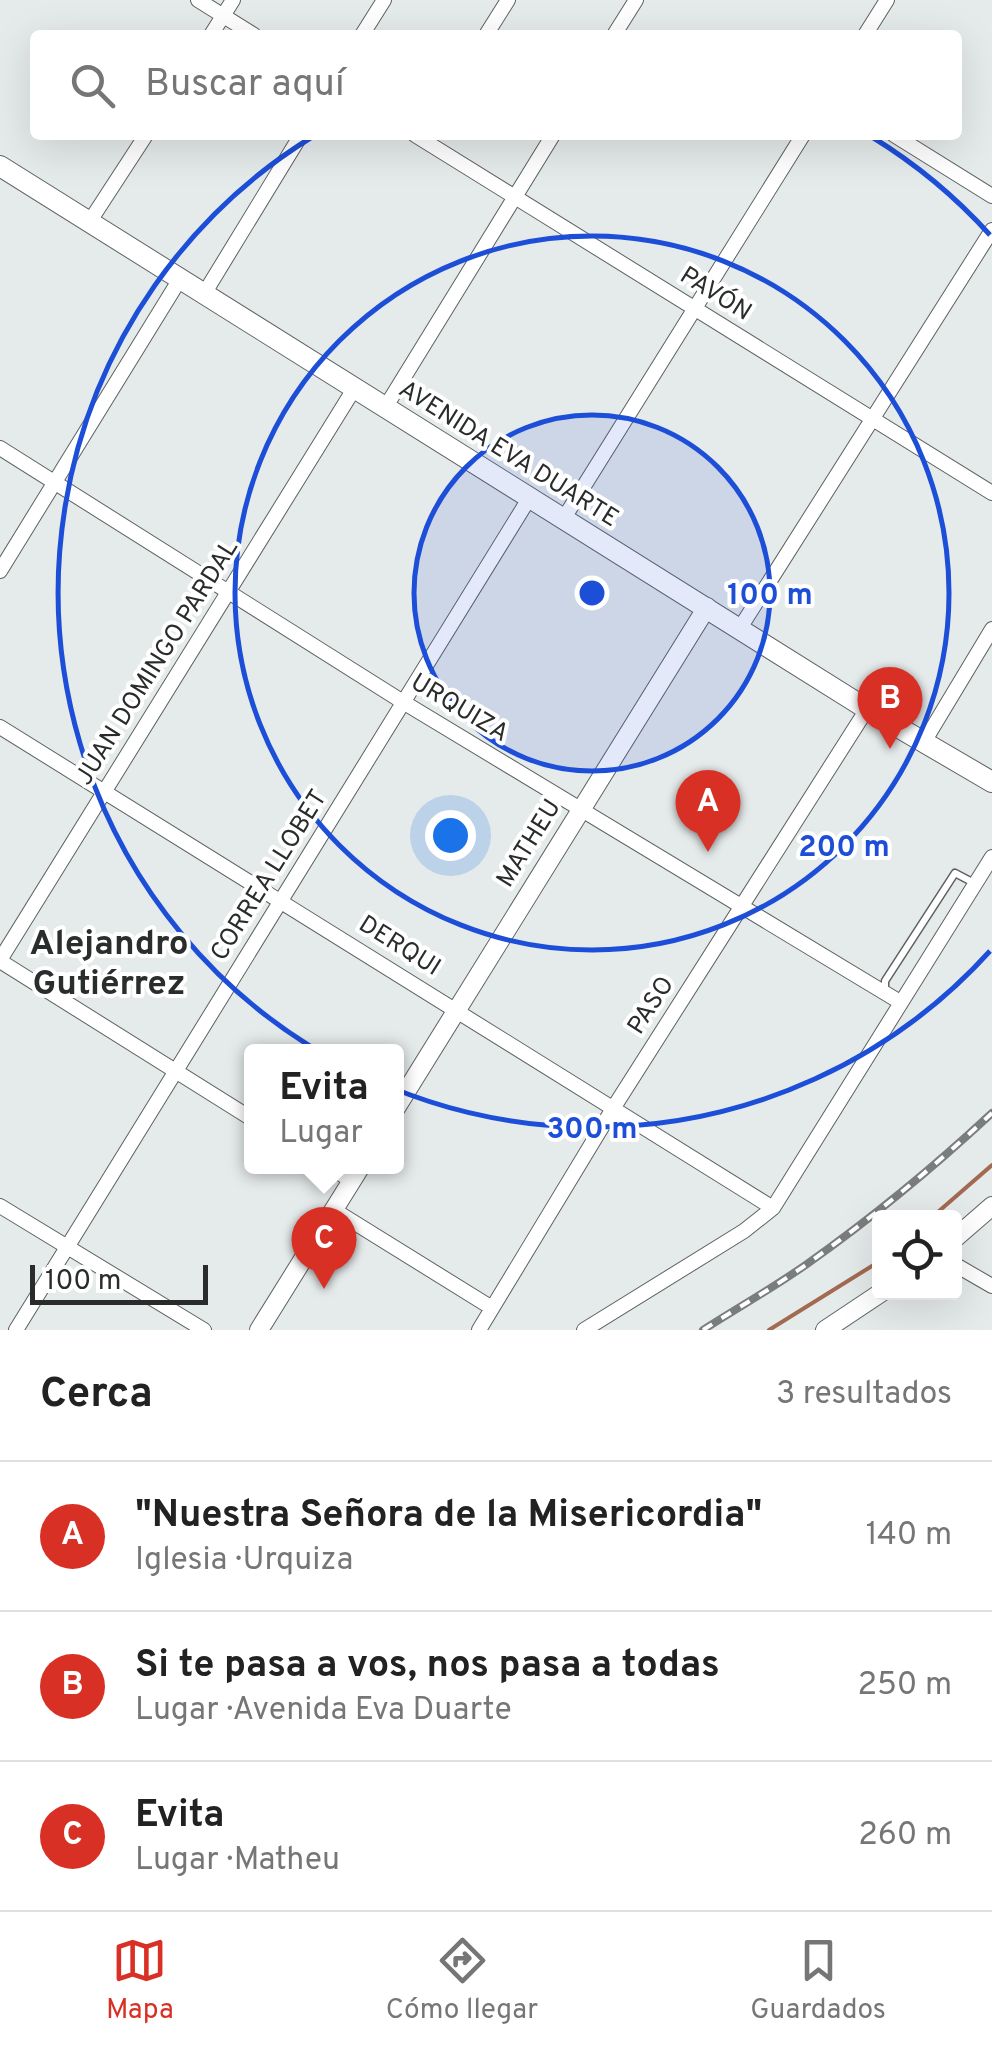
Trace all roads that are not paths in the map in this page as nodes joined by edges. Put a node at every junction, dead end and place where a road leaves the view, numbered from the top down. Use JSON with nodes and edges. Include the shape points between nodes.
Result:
{"nodes":[{"id":1,"x":198,"y":0,"type":"edge"},
{"id":2,"x":233,"y":0,"type":"edge"},
{"id":3,"x":384,"y":0,"type":"edge"},
{"id":4,"x":508,"y":0,"type":"edge"},
{"id":5,"x":636,"y":0,"type":"edge"},
{"id":6,"x":887,"y":0,"type":"edge"},
{"id":7,"x":223,"y":16,"type":"junction"},
{"id":8,"x":213,"y":30,"type":"edge"},
{"id":9,"x":246,"y":30,"type":"edge"},
{"id":10,"x":365,"y":30,"type":"edge"},
{"id":11,"x":489,"y":30,"type":"edge"},
{"id":12,"x":617,"y":30,"type":"edge"},
{"id":13,"x":868,"y":30,"type":"edge"},
{"id":14,"x":143,"y":140,"type":"edge"},
{"id":15,"x":298,"y":140,"type":"edge"},
{"id":16,"x":426,"y":140,"type":"edge"},
{"id":17,"x":550,"y":140,"type":"edge"},
{"id":18,"x":799,"y":140,"type":"edge"},
{"id":19,"x":902,"y":140,"type":"edge"},
{"id":20,"x":1,"y":169,"type":"edge"},
{"id":21,"x":992,"y":196,"type":"edge"},
{"id":22,"x":514,"y":198,"type":"junction"},
{"id":23,"x":90,"y":221,"type":"junction"},
{"id":24,"x":992,"y":230,"type":"edge"},
{"id":25,"x":180,"y":279,"type":"junction"},
{"id":26,"x":204,"y":294,"type":"junction"},
{"id":27,"x":694,"y":308,"type":"junction"},
{"id":28,"x":354,"y":389,"type":"junction"},
{"id":29,"x":385,"y":408,"type":"junction"},
{"id":30,"x":872,"y":419,"type":"junction"},
{"id":31,"x":0,"y":448,"type":"edge"},
{"id":32,"x":55,"y":481,"type":"junction"},
{"id":33,"x":992,"y":494,"type":"edge"},
{"id":34,"x":530,"y":497,"type":"junction"},
{"id":35,"x":564,"y":518,"type":"junction"},
{"id":36,"x":0,"y":571,"type":"edge"},
{"id":37,"x":230,"y":592,"type":"junction"},
{"id":38,"x":707,"y":607,"type":"junction"},
{"id":39,"x":740,"y":628,"type":"junction"},
{"id":40,"x":992,"y":629,"type":"edge"},
{"id":41,"x":403,"y":702,"type":"junction"},
{"id":42,"x":867,"y":708,"type":"junction"},
{"id":43,"x":0,"y":727,"type":"edge"},
{"id":44,"x":924,"y":742,"type":"junction"},
{"id":45,"x":992,"y":782,"type":"edge"},
{"id":46,"x":104,"y":793,"type":"junction"},
{"id":47,"x":581,"y":809,"type":"junction"},
{"id":48,"x":992,"y":857,"type":"edge"},
{"id":49,"x":975,"y":884,"type":"junction"},
{"id":50,"x":281,"y":901,"type":"junction"},
{"id":51,"x":742,"y":908,"type":"junction"},
{"id":52,"x":0,"y":960,"type":"edge"},
{"id":53,"x":885,"y":994,"type":"junction"},
{"id":54,"x":900,"y":1002,"type":"junction"},
{"id":55,"x":456,"y":1010,"type":"junction"},
{"id":56,"x":175,"y":1072,"type":"junction"},
{"id":57,"x":404,"y":1095,"type":"edge"},
{"id":58,"x":614,"y":1108,"type":"junction"},
{"id":59,"x":244,"y":1114,"type":"edge"},
{"id":60,"x":357,"y":1174,"type":"edge"},
{"id":61,"x":0,"y":1206,"type":"edge"},
{"id":62,"x":992,"y":1206,"type":"edge"},
{"id":63,"x":773,"y":1208,"type":"junction"},
{"id":64,"x":334,"y":1210,"type":"junction"},
{"id":65,"x":962,"y":1232,"type":"edge"},
{"id":66,"x":66,"y":1246,"type":"junction"},
{"id":67,"x":962,"y":1269,"type":"edge"},
{"id":68,"x":992,"y":1286,"type":"edge"},
{"id":69,"x":872,"y":1299,"type":"edge"},
{"id":70,"x":492,"y":1308,"type":"junction"},
{"id":71,"x":16,"y":1330,"type":"edge"},
{"id":72,"x":204,"y":1330,"type":"edge"},
{"id":73,"x":259,"y":1330,"type":"edge"},
{"id":74,"x":479,"y":1330,"type":"edge"},
{"id":75,"x":584,"y":1330,"type":"edge"},
{"id":76,"x":825,"y":1330,"type":"edge"}],
"edges":[{"from":1,"to":7,"type":"street"},
{"from":2,"to":7,"type":"street"},
{"from":3,"to":10,"type":"street"},
{"from":4,"to":11,"type":"street"},
{"from":5,"to":12,"type":"street"},
{"from":6,"to":13,"type":"street"},
{"from":7,"to":8,"type":"street"},
{"from":7,"to":9,"type":"street"},
{"from":14,"to":23,"type":"street"},
{"from":15,"to":26,"type":"street"},
{"from":16,"to":22,"type":"street","name":"PAVÓN"},
{"from":17,"to":22,"type":"street"},
{"from":18,"to":27,"type":"street"},
{"from":19,"to":21,"type":"street"},
{"from":20,"to":23,"type":"main road","name":"AVENIDA EVA DUARTE"},
{"from":22,"to":27,"type":"street","name":"PAVÓN"},
{"from":22,"to":29,"type":"street"},
{"from":23,"to":25,"type":"main road","name":"AVENIDA EVA DUARTE"},
{"from":24,"to":30,"type":"street"},
{"from":25,"to":26,"type":"main road","name":"AVENIDA EVA DUARTE"},
{"from":25,"to":32,"type":"street"},
{"from":26,"to":28,"type":"main road","name":"AVENIDA EVA DUARTE"},
{"from":27,"to":30,"type":"street","name":"PAVÓN"},
{"from":27,"to":35,"type":"street"},
{"from":28,"to":29,"type":"main road","name":"AVENIDA EVA DUARTE"},
{"from":28,"to":37,"type":"street","name":"JUAN DOMINGO PARDAL"},
{"from":29,"to":34,"type":"main road","name":"AVENIDA EVA DUARTE"},
{"from":30,"to":33,"type":"street","name":"PAVÓN"},
{"from":30,"to":39,"type":"street"},
{"from":31,"to":32,"type":"street","name":"URQUIZA"},
{"from":32,"to":36,"type":"street"},
{"from":32,"to":37,"type":"street","name":"URQUIZA"},
{"from":34,"to":35,"type":"main road","name":"AVENIDA EVA DUARTE"},
{"from":34,"to":41,"type":"street","name":"CORREA LLOBET"},
{"from":35,"to":38,"type":"main road","name":"AVENIDA EVA DUARTE"},
{"from":37,"to":41,"type":"street","name":"URQUIZA"},
{"from":37,"to":46,"type":"street","name":"JUAN DOMINGO PARDAL"},
{"from":38,"to":39,"type":"main road","name":"AVENIDA EVA DUARTE"},
{"from":38,"to":47,"type":"street","name":"MATHEU"},
{"from":39,"to":42,"type":"main road","name":"AVENIDA EVA DUARTE"},
{"from":40,"to":44,"type":"street"},
{"from":41,"to":47,"type":"street","name":"URQUIZA"},
{"from":41,"to":50,"type":"street","name":"CORREA LLOBET"},
{"from":42,"to":44,"type":"main road","name":"AVENIDA EVA DUARTE"},
{"from":42,"to":51,"type":"street","name":"PASO"},
{"from":43,"to":46,"type":"street","name":"DERQUI"},
{"from":44,"to":45,"type":"main road","name":"AVENIDA EVA DUARTE"},
{"from":46,"to":50,"type":"street","name":"DERQUI"},
{"from":46,"to":52,"type":"street","name":"JUAN DOMINGO PARDAL"},
{"from":47,"to":51,"type":"street","name":"URQUIZA"},
{"from":47,"to":55,"type":"street","name":"MATHEU"},
{"from":48,"to":49,"type":"street"},
{"from":49,"to":53,"type":"lane","via":[[955,873],[885,982]]},
{"from":49,"to":54,"type":"street"},
{"from":50,"to":55,"type":"street","name":"DERQUI"},
{"from":50,"to":56,"type":"street","name":"CORREA LLOBET"},
{"from":51,"to":53,"type":"street","name":"URQUIZA"},
{"from":51,"to":58,"type":"street","name":"PASO"},
{"from":52,"to":56,"type":"street"},
{"from":53,"to":54,"type":"street","name":"URQUIZA"},
{"from":54,"to":63,"type":"street"},
{"from":55,"to":57,"type":"street","name":"MATHEU"},
{"from":55,"to":58,"type":"street","name":"DERQUI"},
{"from":56,"to":59,"type":"street"},
{"from":56,"to":66,"type":"street","name":"CORREA LLOBET"},
{"from":58,"to":63,"type":"street","name":"DERQUI"},
{"from":58,"to":70,"type":"street","name":"PASO"},
{"from":60,"to":64,"type":"street"},
{"from":61,"to":66,"type":"street"},
{"from":62,"to":65,"type":"street"},
{"from":63,"to":75,"type":"street"},
{"from":64,"to":70,"type":"street"},
{"from":64,"to":73,"type":"street"},
{"from":66,"to":71,"type":"street","name":"CORREA LLOBET"},
{"from":66,"to":72,"type":"street"},
{"from":67,"to":68,"type":"street"},
{"from":69,"to":76,"type":"street"},
{"from":70,"to":74,"type":"street","name":"PASO"}]}
